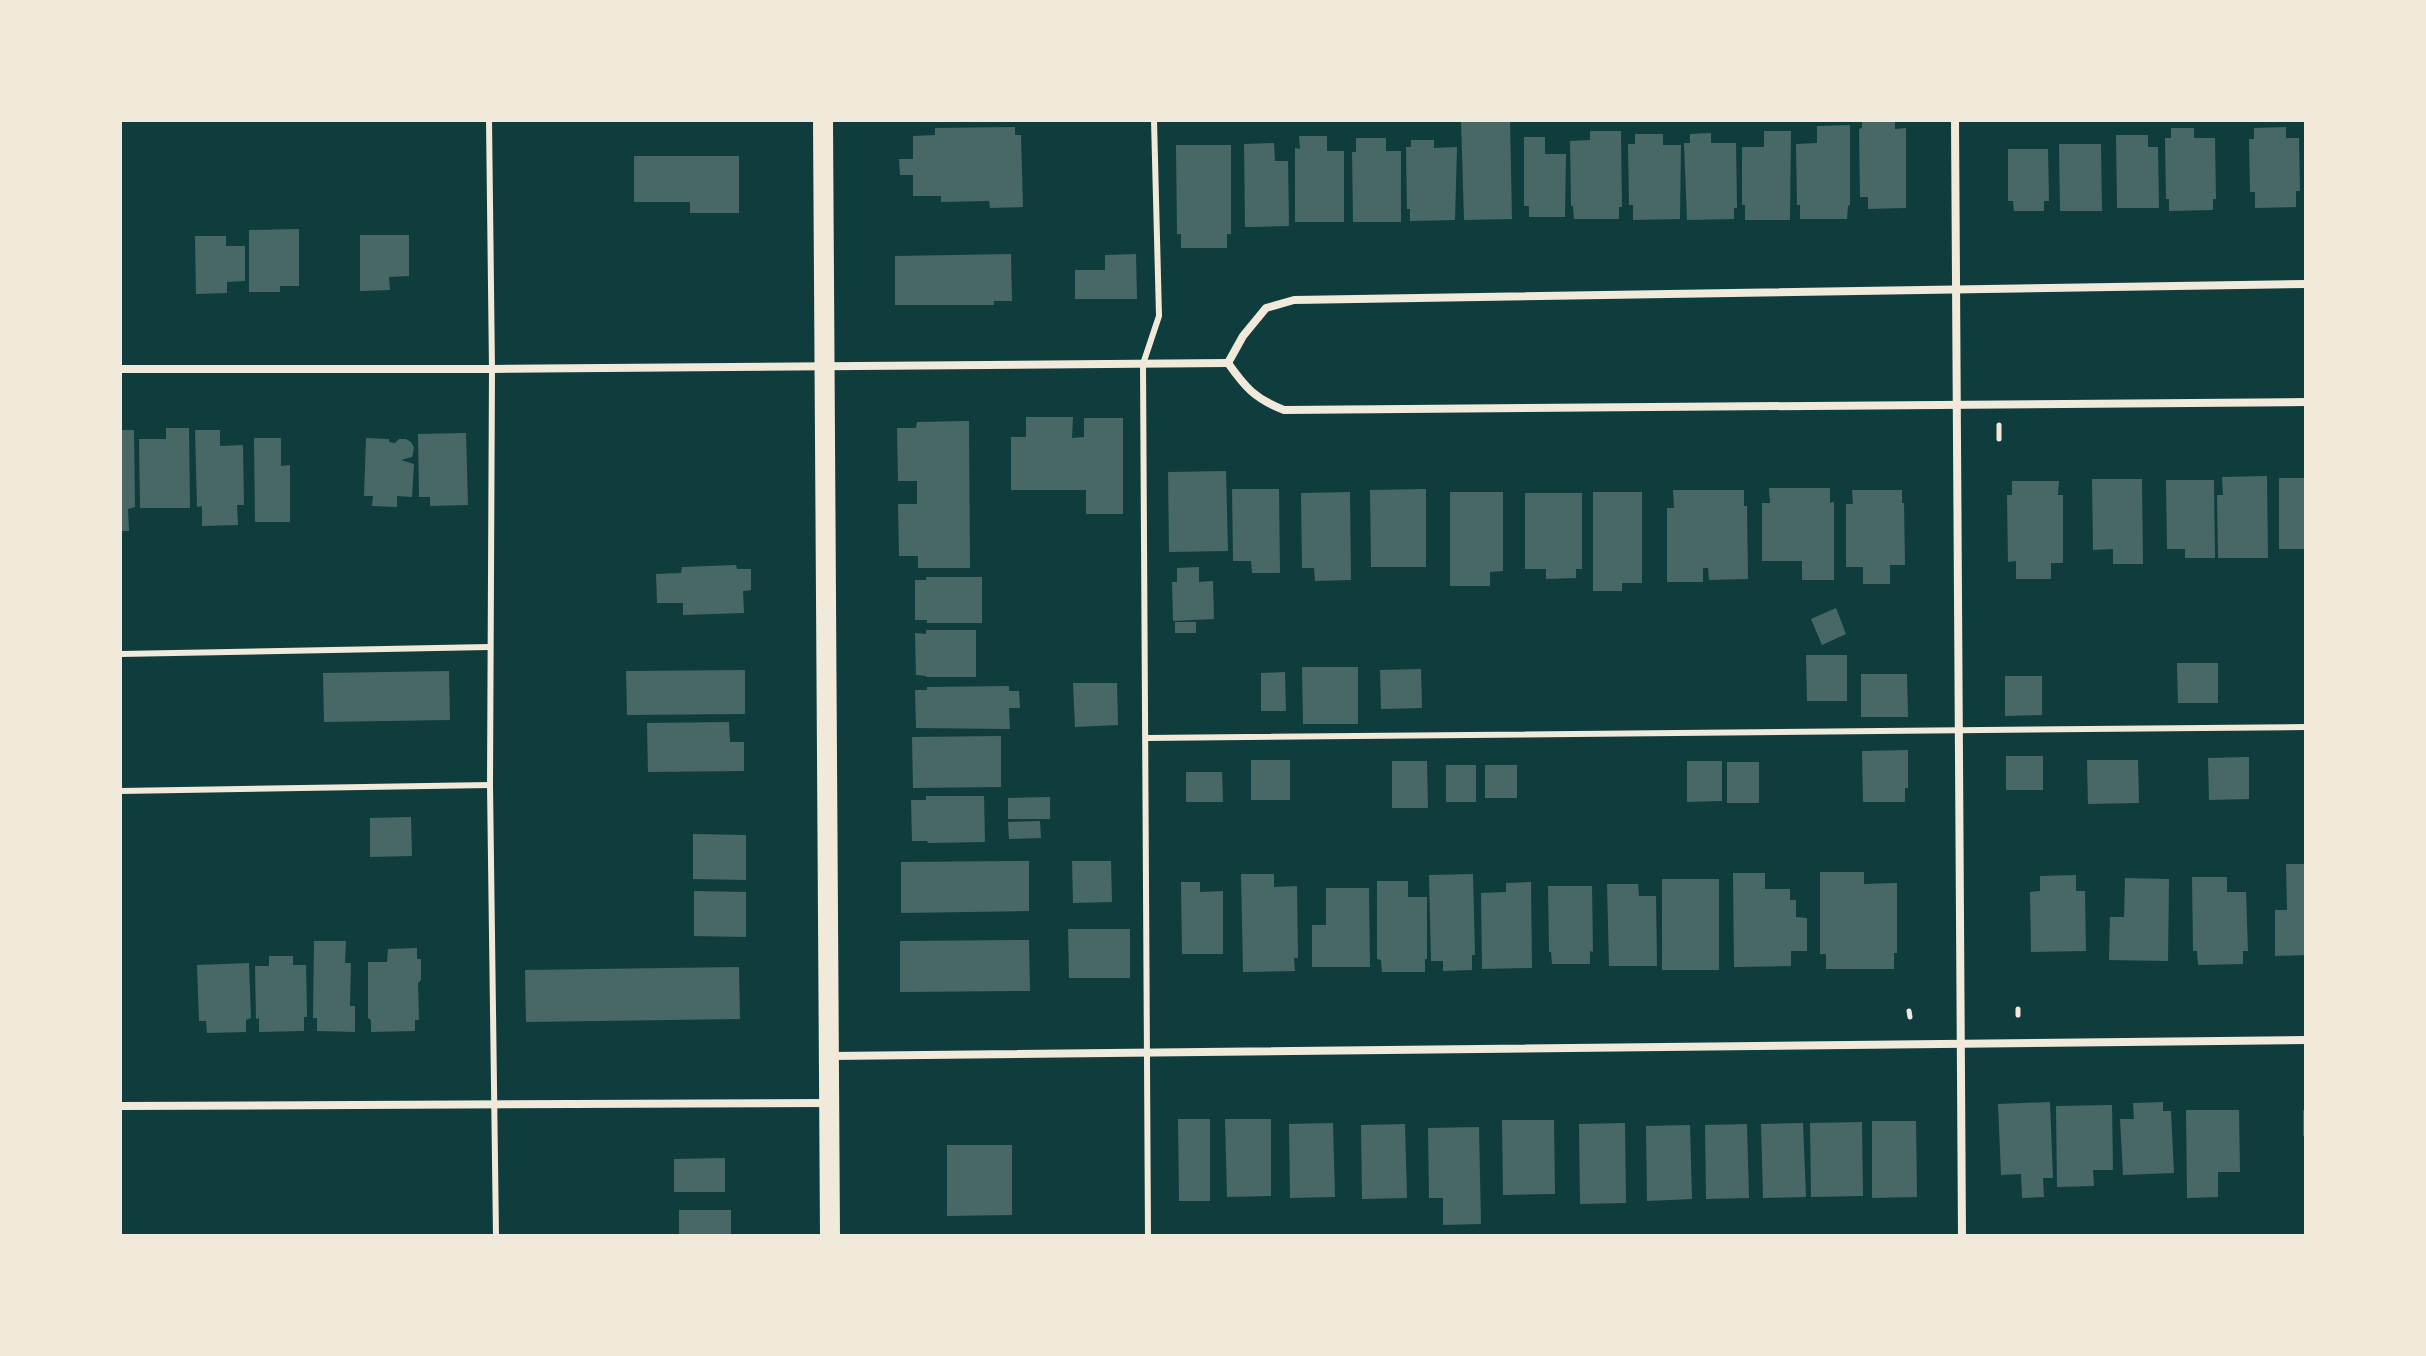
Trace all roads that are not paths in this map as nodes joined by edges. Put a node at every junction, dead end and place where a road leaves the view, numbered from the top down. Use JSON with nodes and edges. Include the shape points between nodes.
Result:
{"nodes":[{"id":1,"x":489,"y":120,"type":"edge"},
{"id":2,"x":823,"y":120,"type":"edge"},
{"id":3,"x":1154,"y":120,"type":"edge"},
{"id":4,"x":1955,"y":120,"type":"edge"},
{"id":5,"x":2306,"y":284,"type":"edge"},
{"id":6,"x":1956,"y":290,"type":"junction"},
{"id":7,"x":1228,"y":363,"type":"junction"},
{"id":8,"x":1143,"y":364,"type":"junction"},
{"id":9,"x":826,"y":367,"type":"junction"},
{"id":10,"x":120,"y":369,"type":"edge"},
{"id":11,"x":492,"y":369,"type":"junction"},
{"id":12,"x":2306,"y":402,"type":"edge"},
{"id":13,"x":1956,"y":405,"type":"junction"},
{"id":14,"x":489,"y":647,"type":"junction"},
{"id":15,"x":120,"y":654,"type":"edge"},
{"id":16,"x":2306,"y":727,"type":"edge"},
{"id":17,"x":1958,"y":731,"type":"junction"},
{"id":18,"x":1146,"y":738,"type":"junction"},
{"id":19,"x":490,"y":785,"type":"junction"},
{"id":20,"x":120,"y":791,"type":"edge"},
{"id":21,"x":2306,"y":1040,"type":"edge"},
{"id":22,"x":1961,"y":1042,"type":"junction"},
{"id":23,"x":1147,"y":1053,"type":"junction"},
{"id":24,"x":828,"y":1056,"type":"junction"},
{"id":25,"x":829,"y":1103,"type":"junction"},
{"id":26,"x":495,"y":1105,"type":"junction"},
{"id":27,"x":120,"y":1106,"type":"edge"},
{"id":28,"x":496,"y":1236,"type":"edge"},
{"id":29,"x":830,"y":1236,"type":"edge"},
{"id":30,"x":1148,"y":1236,"type":"edge"},
{"id":31,"x":1962,"y":1236,"type":"edge"}],
"edges":[{"from":1,"to":11,"type":"lane"},
{"from":2,"to":9,"type":"main road"},
{"from":3,"to":8,"type":"lane","via":[[1159,316]]},
{"from":4,"to":6,"type":"street"},
{"from":5,"to":6,"type":"street"},
{"from":6,"to":7,"type":"street","via":[[1294,300],[1266,308]]},
{"from":6,"to":13,"type":"street"},
{"from":7,"to":8,"type":"street"},
{"from":7,"to":13,"type":"street","via":[[1244,386],[1284,410]]},
{"from":8,"to":9,"type":"street"},
{"from":8,"to":18,"type":"lane"},
{"from":9,"to":11,"type":"street"},
{"from":9,"to":24,"type":"main road"},
{"from":10,"to":11,"type":"street"},
{"from":11,"to":14,"type":"lane"},
{"from":12,"to":13,"type":"street"},
{"from":13,"to":17,"type":"street"},
{"from":14,"to":15,"type":"lane"},
{"from":14,"to":19,"type":"lane"},
{"from":16,"to":17,"type":"lane"},
{"from":17,"to":18,"type":"lane"},
{"from":17,"to":22,"type":"street"},
{"from":18,"to":23,"type":"lane"},
{"from":19,"to":20,"type":"lane"},
{"from":19,"to":26,"type":"lane"},
{"from":21,"to":22,"type":"street"},
{"from":22,"to":23,"type":"street"},
{"from":22,"to":31,"type":"street"},
{"from":23,"to":24,"type":"street"},
{"from":23,"to":30,"type":"lane"},
{"from":24,"to":25,"type":"main road"},
{"from":25,"to":26,"type":"street"},
{"from":25,"to":29,"type":"main road"},
{"from":26,"to":27,"type":"street"},
{"from":26,"to":28,"type":"lane"}]}
